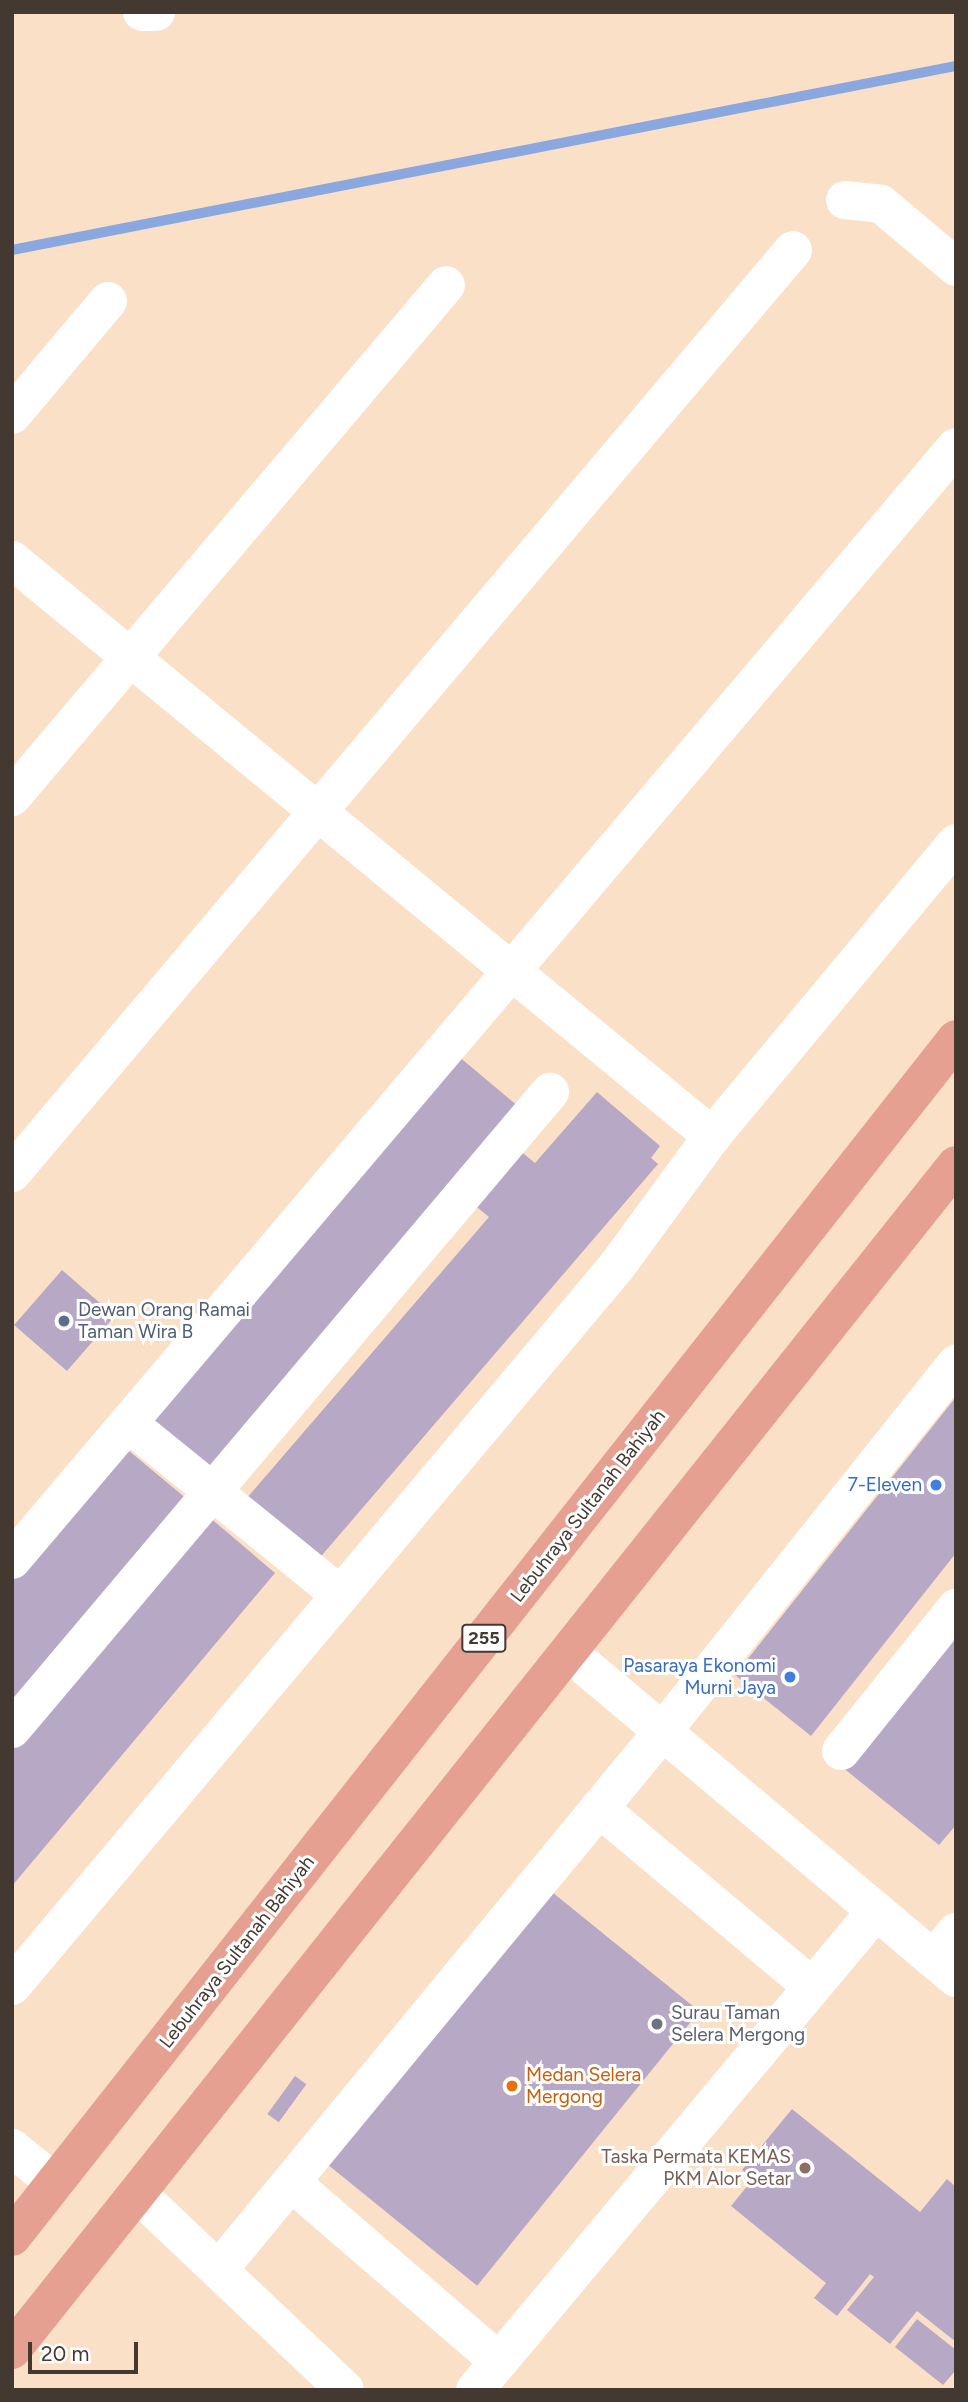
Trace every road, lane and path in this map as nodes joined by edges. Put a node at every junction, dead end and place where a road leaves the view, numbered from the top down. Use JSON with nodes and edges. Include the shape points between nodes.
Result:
{"nodes":[{"id":1,"x":845,"y":200,"type":"dead end"},
{"id":2,"x":793,"y":250,"type":"dead end"},
{"id":3,"x":956,"y":267,"type":"edge"},
{"id":4,"x":446,"y":285,"type":"dead end"},
{"id":5,"x":108,"y":301,"type":"dead end"},
{"id":6,"x":12,"y":415,"type":"edge"},
{"id":7,"x":956,"y":447,"type":"edge"},
{"id":8,"x":12,"y":560,"type":"edge"},
{"id":9,"x":131,"y":660,"type":"junction"},
{"id":10,"x":12,"y":797,"type":"edge"},
{"id":11,"x":316,"y":811,"type":"junction"},
{"id":12,"x":956,"y":843,"type":"edge"},
{"id":13,"x":516,"y":971,"type":"junction"},
{"id":14,"x":956,"y":1039,"type":"edge"},
{"id":15,"x":550,"y":1092,"type":"dead end"},
{"id":16,"x":712,"y":1136,"type":"junction"},
{"id":17,"x":956,"y":1165,"type":"edge"},
{"id":18,"x":12,"y":1173,"type":"edge"},
{"id":19,"x":956,"y":1364,"type":"edge"},
{"id":20,"x":128,"y":1423,"type":"junction"},
{"id":21,"x":214,"y":1493,"type":"junction"},
{"id":22,"x":12,"y":1560,"type":"edge"},
{"id":23,"x":339,"y":1594,"type":"junction"},
{"id":24,"x":956,"y":1608,"type":"edge"},
{"id":25,"x":568,"y":1652,"type":"junction"},
{"id":26,"x":12,"y":1729,"type":"edge"},
{"id":27,"x":663,"y":1731,"type":"junction"},
{"id":28,"x":841,"y":1751,"type":"dead end"},
{"id":29,"x":599,"y":1808,"type":"junction"},
{"id":30,"x":876,"y":1911,"type":"junction"},
{"id":31,"x":948,"y":1956,"type":"edge"},
{"id":32,"x":810,"y":1985,"type":"junction"},
{"id":33,"x":12,"y":1986,"type":"edge"},
{"id":34,"x":12,"y":2148,"type":"edge"},
{"id":35,"x":55,"y":2183,"type":"junction"},
{"id":36,"x":292,"y":2183,"type":"junction"},
{"id":37,"x":137,"y":2193,"type":"junction"},
{"id":38,"x":12,"y":2237,"type":"edge"},
{"id":39,"x":220,"y":2268,"type":"junction"},
{"id":40,"x":12,"y":2350,"type":"edge"},
{"id":41,"x":486,"y":2376,"type":"edge"},
{"id":42,"x":339,"y":2388,"type":"edge"}],
"edges":[{"from":1,"to":3,"type":"street","via":[[881,204]]},
{"from":2,"to":11,"type":"street"},
{"from":4,"to":9,"type":"street"},
{"from":5,"to":6,"type":"street"},
{"from":7,"to":13,"type":"street"},
{"from":8,"to":9,"type":"street"},
{"from":9,"to":10,"type":"street"},
{"from":9,"to":11,"type":"street"},
{"from":11,"to":13,"type":"street"},
{"from":11,"to":18,"type":"street"},
{"from":12,"to":16,"type":"street"},
{"from":13,"to":16,"type":"street"},
{"from":13,"to":20,"type":"street"},
{"from":14,"to":35,"type":"main road","name":"Lebuhraya Sultanah Bahiyah","number":"255"},
{"from":15,"to":21,"type":"street"},
{"from":16,"to":23,"type":"street","via":[[617,1266]]},
{"from":17,"to":25,"type":"main road"},
{"from":19,"to":27,"type":"street"},
{"from":20,"to":21,"type":"street"},
{"from":20,"to":22,"type":"street"},
{"from":21,"to":23,"type":"street"},
{"from":21,"to":26,"type":"street"},
{"from":23,"to":33,"type":"street"},
{"from":24,"to":28,"type":"street"},
{"from":25,"to":27,"type":"street"},
{"from":25,"to":37,"type":"main road"},
{"from":27,"to":29,"type":"street"},
{"from":27,"to":30,"type":"street"},
{"from":29,"to":32,"type":"street"},
{"from":29,"to":36,"type":"street"},
{"from":30,"to":31,"type":"street"},
{"from":30,"to":32,"type":"street"},
{"from":32,"to":41,"type":"street"},
{"from":34,"to":35,"type":"street"},
{"from":35,"to":38,"type":"main road","name":"Lebuhraya Sultanah Bahiyah","number":"255"},
{"from":36,"to":39,"type":"street"},
{"from":36,"to":41,"type":"street"},
{"from":37,"to":39,"type":"street"},
{"from":37,"to":40,"type":"main road"},
{"from":39,"to":42,"type":"street"}]}
